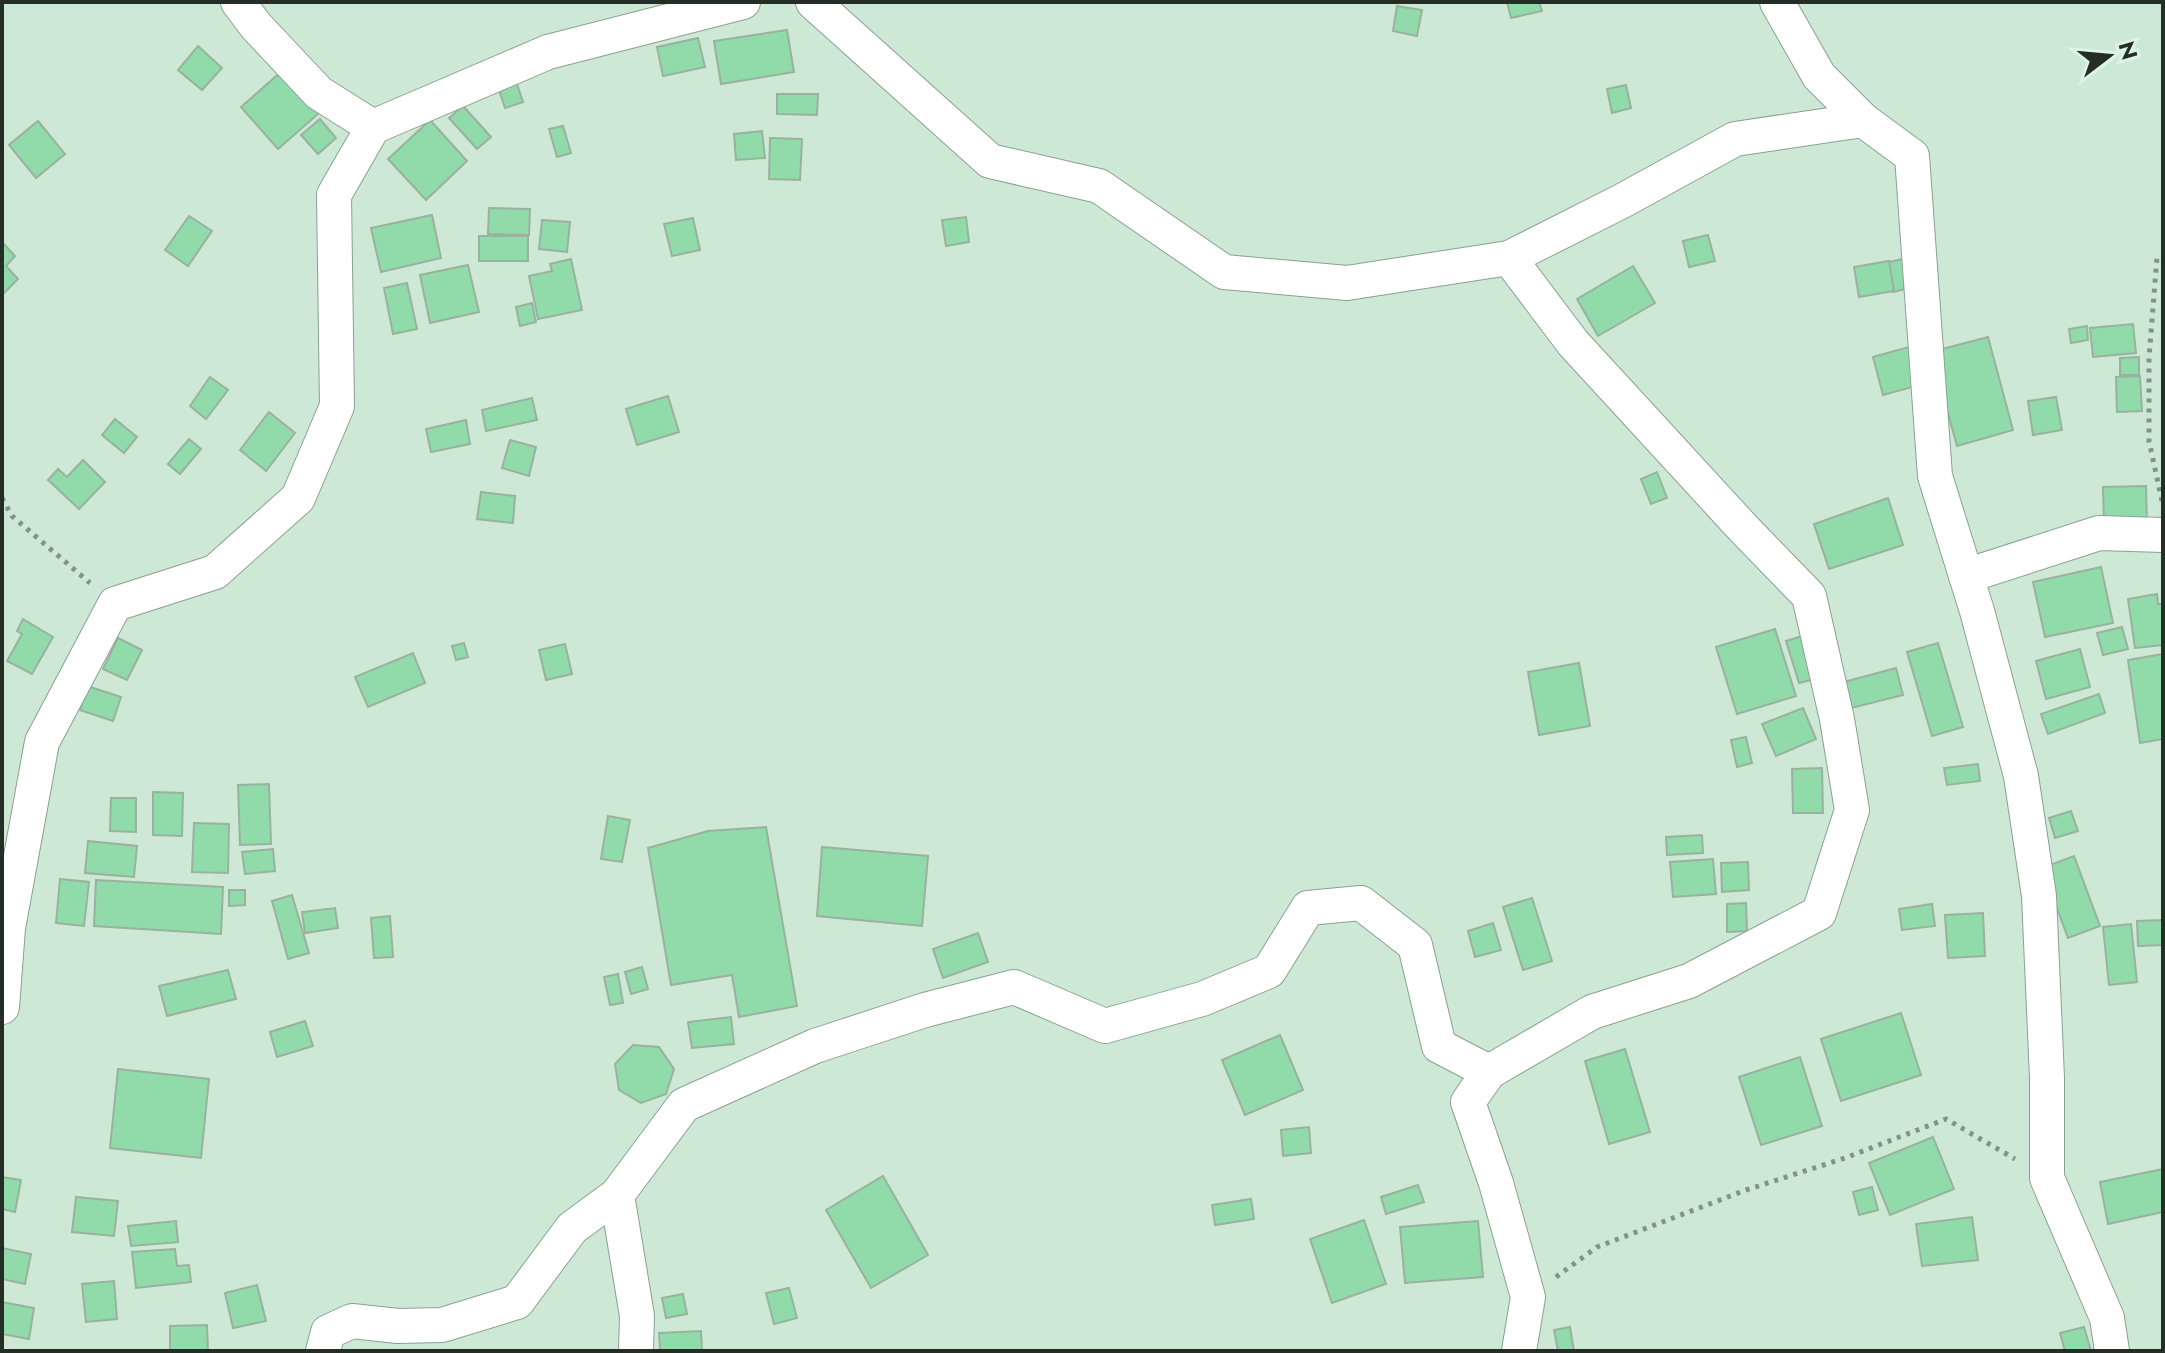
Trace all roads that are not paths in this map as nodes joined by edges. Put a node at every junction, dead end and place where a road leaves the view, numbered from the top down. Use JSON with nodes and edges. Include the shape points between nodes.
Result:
{"nodes":[{"id":1,"x":238,"y":2,"type":"edge"},
{"id":2,"x":743,"y":2,"type":"edge"},
{"id":3,"x":813,"y":2,"type":"edge"},
{"id":4,"x":1777,"y":2,"type":"edge"},
{"id":5,"x":1863,"y":120,"type":"junction"},
{"id":6,"x":373,"y":127,"type":"junction"},
{"id":7,"x":1509,"y":258,"type":"junction"},
{"id":8,"x":2163,"y":535,"type":"edge"},
{"id":9,"x":1966,"y":576,"type":"junction"},
{"id":10,"x":2,"y":1007,"type":"edge"},
{"id":11,"x":1489,"y":1072,"type":"junction"},
{"id":12,"x":617,"y":1195,"type":"junction"},
{"id":13,"x":323,"y":1351,"type":"edge"},
{"id":14,"x":636,"y":1351,"type":"edge"},
{"id":15,"x":1519,"y":1351,"type":"edge"},
{"id":16,"x":2112,"y":1351,"type":"edge"}],
"edges":[{"from":1,"to":6,"type":"street","via":[[319,93]]},
{"from":2,"to":6,"type":"street","via":[[548,52]]},
{"from":3,"to":7,"type":"street","via":[[990,161],[1099,186],[1224,272],[1347,283]]},
{"from":4,"to":5,"type":"street","via":[[1819,76]]},
{"from":5,"to":7,"type":"street","via":[[1735,139]]},
{"from":5,"to":9,"type":"street","via":[[1912,156],[1935,476]]},
{"from":6,"to":10,"type":"street","via":[[334,195],[337,406],[298,498],[215,572],[115,604],[42,742],[8,928]]},
{"from":7,"to":11,"type":"street","via":[[1573,343],[1809,596],[1852,810],[1819,913],[1689,981],[1592,1012]]},
{"from":8,"to":9,"type":"street","via":[[2099,533]]},
{"from":9,"to":16,"type":"street","via":[[2021,776],[2039,896],[2047,1178],[2107,1318]]},
{"from":11,"to":12,"type":"street","via":[[1439,1046],[1415,945],[1361,903],[1308,908],[1269,971],[1202,999],[1105,1026],[1014,987],[815,1046],[684,1105]]},
{"from":11,"to":15,"type":"street","via":[[1468,1102],[1528,1297]]},
{"from":12,"to":13,"type":"street","via":[[572,1228],[517,1302],[442,1325],[352,1321],[328,1332]]},
{"from":12,"to":14,"type":"street","via":[[637,1316]]}]}
